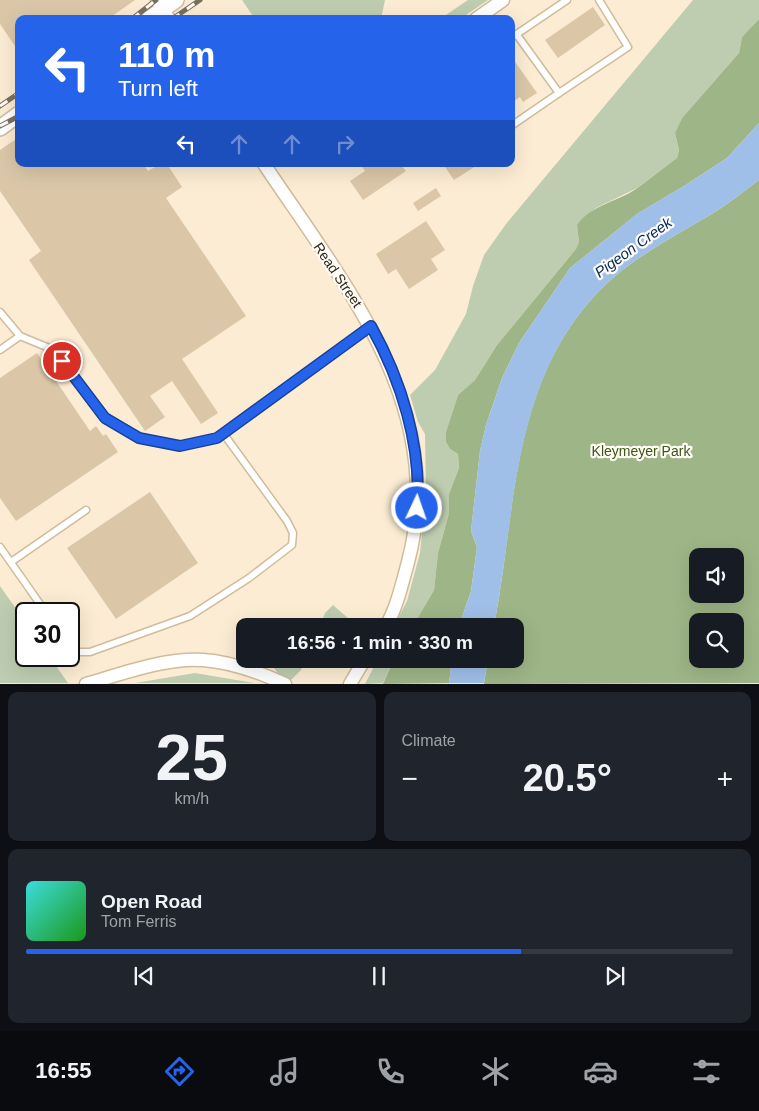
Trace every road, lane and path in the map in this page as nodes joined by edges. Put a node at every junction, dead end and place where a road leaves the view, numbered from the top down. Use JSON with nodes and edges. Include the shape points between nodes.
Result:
{"nodes":[{"id":1,"x":176,"y":0,"type":"edge"},
{"id":2,"x":504,"y":0,"type":"edge"},
{"id":3,"x":567,"y":0,"type":"edge"},
{"id":4,"x":599,"y":0,"type":"edge"},
{"id":5,"x":163,"y":9,"type":"edge"},
{"id":6,"x":482,"y":15,"type":"edge"},
{"id":7,"x":515,"y":35,"type":"edge"},
{"id":8,"x":515,"y":37,"type":"edge"},
{"id":9,"x":559,"y":93,"type":"junction"},
{"id":10,"x":15,"y":117,"type":"edge"},
{"id":11,"x":515,"y":123,"type":"edge"},
{"id":12,"x":0,"y":127,"type":"edge"},
{"id":13,"x":266,"y":167,"type":"edge"},
{"id":14,"x":0,"y":312,"type":"edge"},
{"id":15,"x":371,"y":326,"type":"junction"},
{"id":16,"x":20,"y":336,"type":"junction"},
{"id":17,"x":0,"y":350,"type":"edge"},
{"id":18,"x":223,"y":434,"type":"junction"},
{"id":19,"x":86,"y":510,"type":"dead end"},
{"id":20,"x":0,"y":547,"type":"edge"},
{"id":21,"x":11,"y":562,"type":"junction"},
{"id":22,"x":39,"y":602,"type":"edge"},
{"id":23,"x":390,"y":618,"type":"edge"},
{"id":24,"x":80,"y":652,"type":"edge"},
{"id":25,"x":358,"y":668,"type":"edge"},
{"id":26,"x":348,"y":682,"type":"edge"},
{"id":27,"x":86,"y":684,"type":"edge"},
{"id":28,"x":285,"y":684,"type":"edge"}],
"edges":[{"from":1,"to":5,"type":"street"},
{"from":2,"to":6,"type":"street"},
{"from":3,"to":7,"type":"lane"},
{"from":4,"to":9,"type":"lane","via":[[628,47]]},
{"from":8,"to":9,"type":"lane"},
{"from":9,"to":11,"type":"lane"},
{"from":10,"to":12,"type":"street"},
{"from":13,"to":15,"type":"street","name":"Read Street"},
{"from":14,"to":16,"type":"lane"},
{"from":15,"to":18,"type":"lane"},
{"from":15,"to":23,"type":"street","name":"Read Street","via":[[389,364],[410,424],[418,480],[416,522]]},
{"from":16,"to":17,"type":"lane"},
{"from":16,"to":18,"type":"lane","via":[[54,350],[105,418],[139,438],[180,446]]},
{"from":18,"to":24,"type":"lane","via":[[287,521],[293,533],[292,545],[249,578],[190,616],[90,652]]},
{"from":19,"to":21,"type":"lane"},
{"from":20,"to":21,"type":"lane"},
{"from":21,"to":22,"type":"lane"},
{"from":25,"to":26,"type":"street"},
{"from":27,"to":28,"type":"street","via":[[156,665],[202,660],[248,669]]}]}
